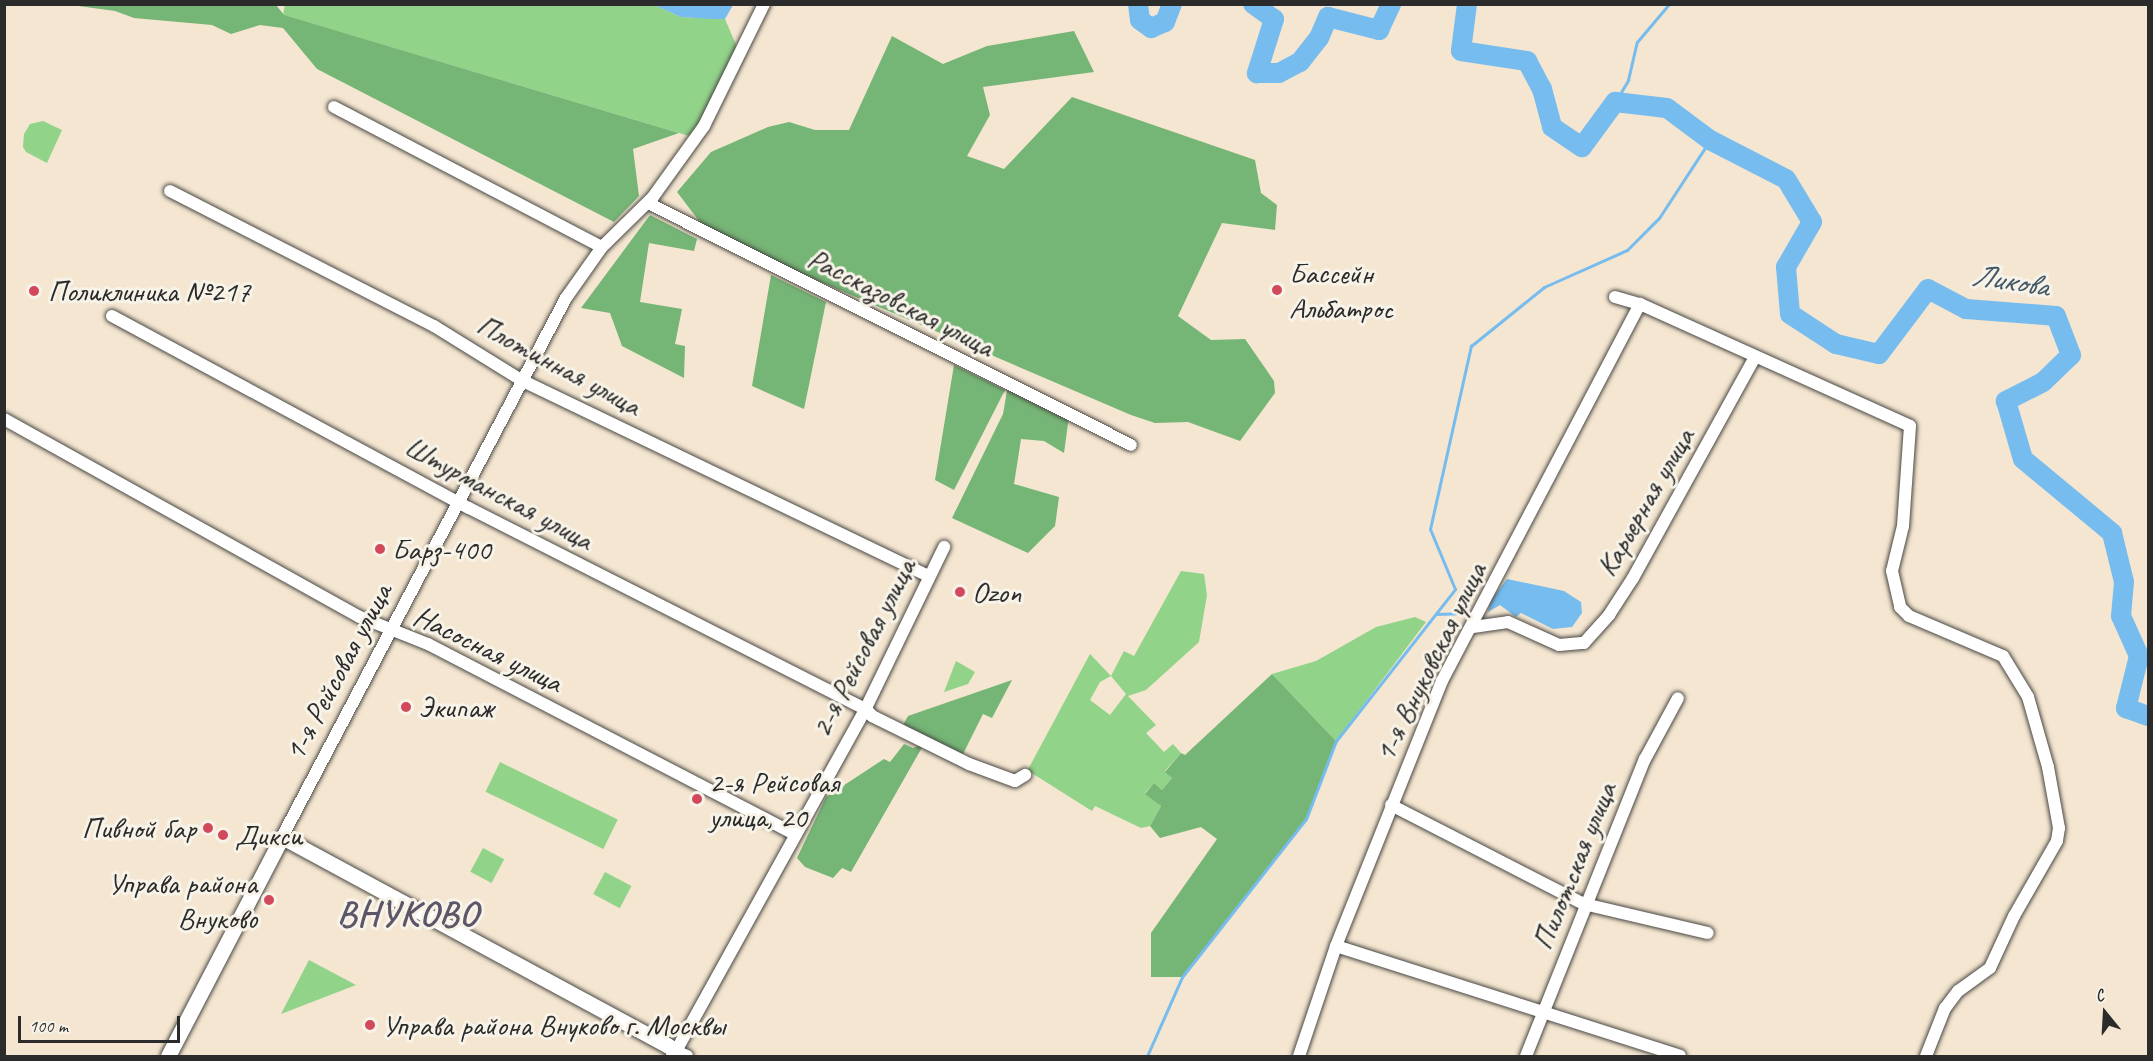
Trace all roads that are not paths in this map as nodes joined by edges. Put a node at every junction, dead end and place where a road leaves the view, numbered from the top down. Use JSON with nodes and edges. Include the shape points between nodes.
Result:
{"nodes":[{"id":1,"x":764,"y":4,"type":"edge"},
{"id":2,"x":334,"y":107,"type":"dead end"},
{"id":3,"x":170,"y":191,"type":"dead end"},
{"id":4,"x":648,"y":203,"type":"junction"},
{"id":5,"x":602,"y":247,"type":"junction"},
{"id":6,"x":1615,"y":297,"type":"dead end"},
{"id":7,"x":1640,"y":304,"type":"junction"},
{"id":8,"x":112,"y":316,"type":"dead end"},
{"id":9,"x":1755,"y":359,"type":"junction"},
{"id":10,"x":521,"y":381,"type":"junction"},
{"id":11,"x":4,"y":419,"type":"edge"},
{"id":12,"x":1131,"y":445,"type":"dead end"},
{"id":13,"x":458,"y":502,"type":"junction"},
{"id":14,"x":944,"y":547,"type":"dead end"},
{"id":15,"x":929,"y":576,"type":"junction"},
{"id":16,"x":1473,"y":627,"type":"junction"},
{"id":17,"x":390,"y":630,"type":"junction"},
{"id":18,"x":1677,"y":698,"type":"dead end"},
{"id":19,"x":866,"y":709,"type":"junction"},
{"id":20,"x":1025,"y":775,"type":"dead end"},
{"id":21,"x":1390,"y":805,"type":"junction"},
{"id":22,"x":794,"y":834,"type":"junction"},
{"id":23,"x":282,"y":837,"type":"junction"},
{"id":24,"x":1584,"y":904,"type":"junction"},
{"id":25,"x":1708,"y":933,"type":"dead end"},
{"id":26,"x":1336,"y":946,"type":"junction"},
{"id":27,"x":1543,"y":1012,"type":"junction"},
{"id":28,"x":679,"y":1054,"type":"edge"},
{"id":29,"x":168,"y":1056,"type":"edge"},
{"id":30,"x":1299,"y":1056,"type":"edge"},
{"id":31,"x":1526,"y":1056,"type":"edge"},
{"id":32,"x":1680,"y":1056,"type":"edge"},
{"id":33,"x":1926,"y":1056,"type":"edge"}],
"edges":[{"from":1,"to":4,"type":"street","name":"1-я Рейсовая улица","via":[[704,126]]},
{"from":2,"to":5,"type":"street"},
{"from":3,"to":10,"type":"street","name":"Плотинная улица","via":[[434,326]]},
{"from":4,"to":5,"type":"street","name":"1-я Рейсовая улица"},
{"from":4,"to":12,"type":"street","name":"Рассказовская улица"},
{"from":5,"to":10,"type":"street","name":"1-я Рейсовая улица","via":[[566,298]]},
{"from":6,"to":7,"type":"street"},
{"from":7,"to":9,"type":"street"},
{"from":7,"to":16,"type":"street","name":"1-я Внуковская улица"},
{"from":8,"to":13,"type":"street","name":"Штурманская улица"},
{"from":9,"to":16,"type":"street","name":"Карьерная улица","via":[[1609,615],[1584,643],[1559,645],[1508,622]]},
{"from":9,"to":33,"type":"street","via":[[1910,426],[1903,526],[1892,571],[1900,607],[1909,616],[2002,656],[2015,670],[2036,720],[2057,813],[2057,841],[2014,916],[1990,968],[1958,992],[1945,1008]]},
{"from":10,"to":13,"type":"street","name":"1-я Рейсовая улица"},
{"from":10,"to":15,"type":"street","name":"Плотинная улица"},
{"from":11,"to":17,"type":"street","name":"Насосная улица"},
{"from":13,"to":17,"type":"street","name":"1-я Рейсовая улица"},
{"from":13,"to":19,"type":"street","name":"Штурманская улица"},
{"from":14,"to":15,"type":"street","name":"2-я Рейсовая улица"},
{"from":15,"to":19,"type":"street","name":"2-я Рейсовая улица"},
{"from":16,"to":21,"type":"street","name":"1-я Внуковская улица","via":[[1442,681]]},
{"from":17,"to":22,"type":"street","name":"Насосная улица","via":[[460,660]]},
{"from":17,"to":23,"type":"street","name":"1-я Рейсовая улица"},
{"from":18,"to":24,"type":"street","name":"Пилотская улица","via":[[1645,759]]},
{"from":19,"to":20,"type":"street","name":"Штурманская улица","via":[[872,716],[969,764],[1015,781]]},
{"from":19,"to":22,"type":"street","name":"2-я Рейсовая улица"},
{"from":21,"to":24,"type":"street"},
{"from":21,"to":26,"type":"street","name":"1-я Внуковская улица"},
{"from":22,"to":28,"type":"street","name":"2-я Рейсовая улица"},
{"from":23,"to":28,"type":"street"},
{"from":23,"to":29,"type":"street","name":"1-я Рейсовая улица"},
{"from":24,"to":25,"type":"street"},
{"from":24,"to":27,"type":"street","name":"Пилотская улица"},
{"from":26,"to":27,"type":"street"},
{"from":26,"to":30,"type":"street","name":"1-я Внуковская улица"},
{"from":27,"to":31,"type":"street","name":"Пилотская улица"},
{"from":27,"to":32,"type":"street"}]}
